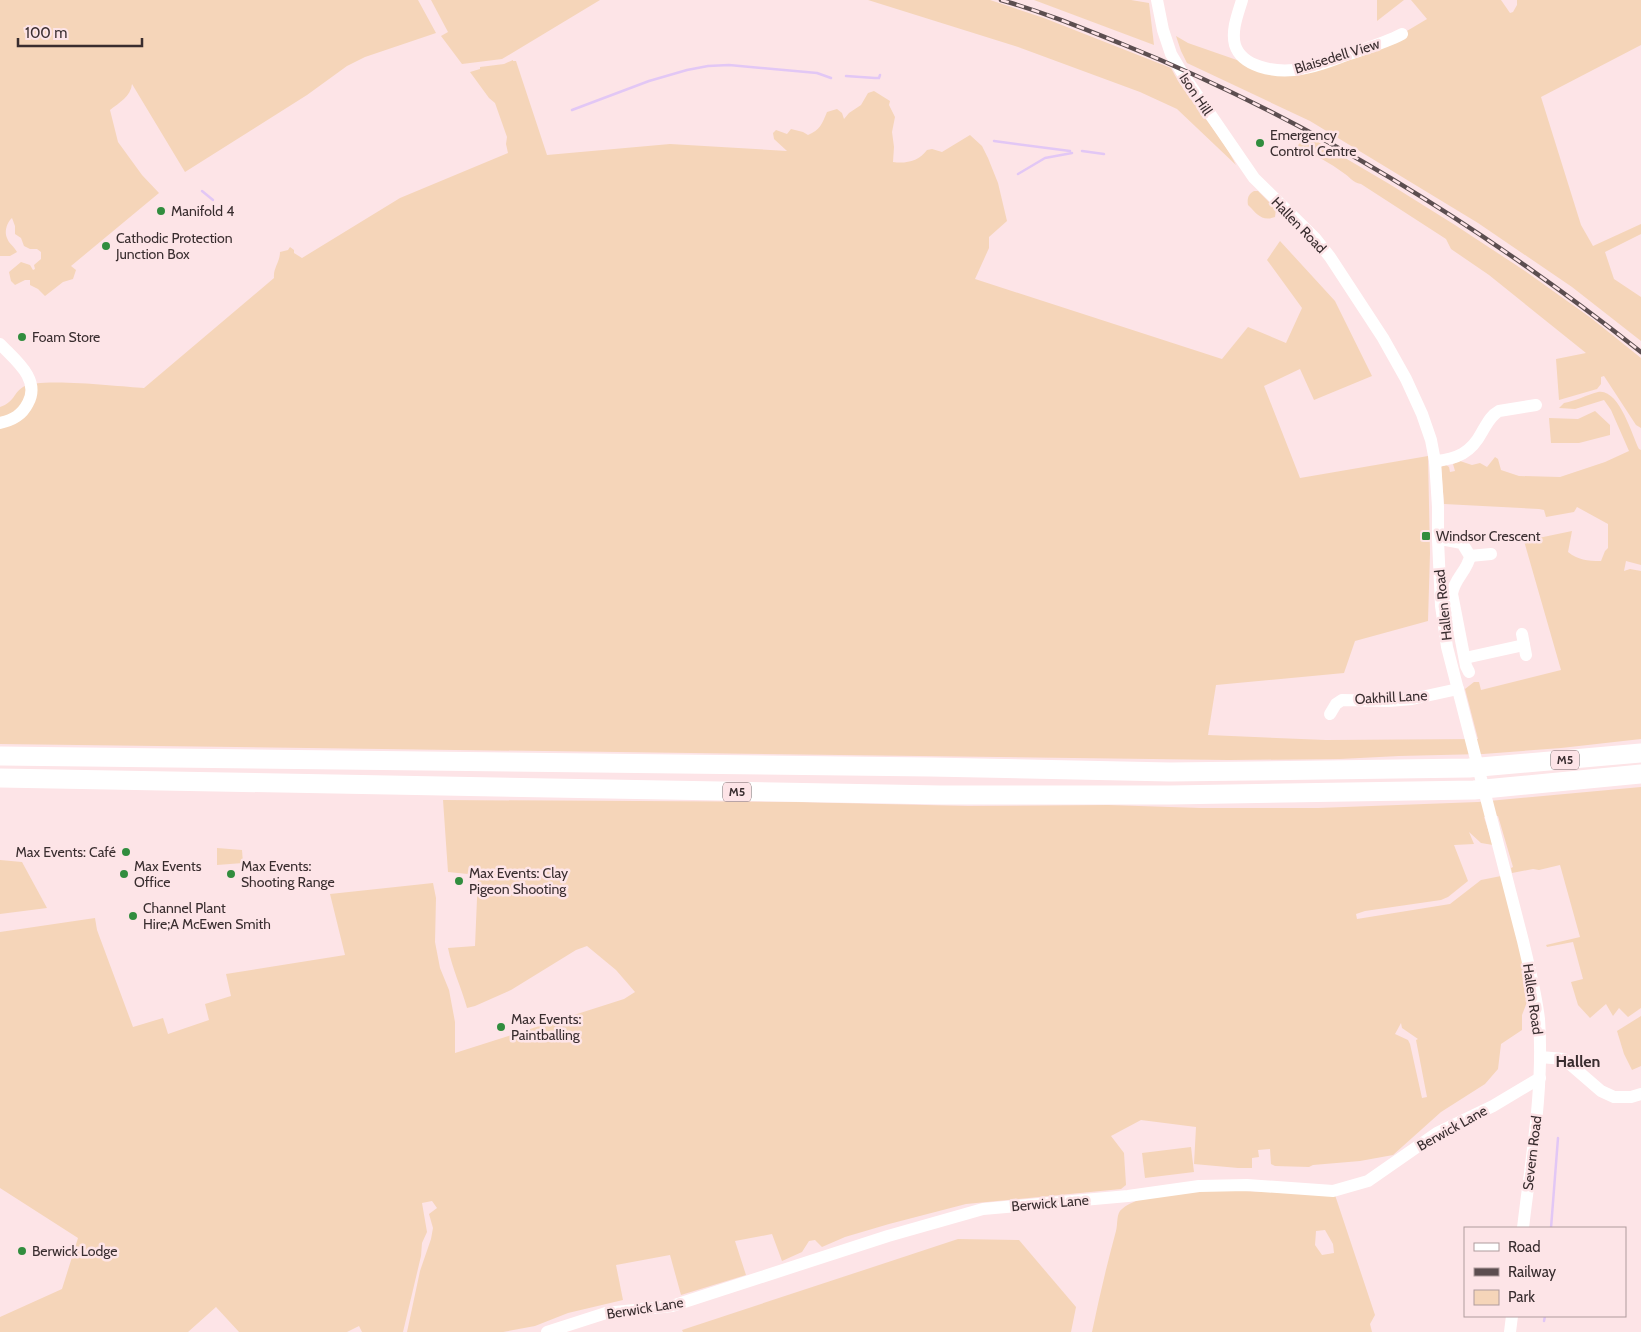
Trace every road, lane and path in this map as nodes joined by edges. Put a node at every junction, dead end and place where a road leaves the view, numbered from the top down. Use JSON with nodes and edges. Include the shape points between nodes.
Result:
{"nodes":[{"id":1,"x":1157,"y":0,"type":"edge"},
{"id":2,"x":1242,"y":0,"type":"edge"},
{"id":3,"x":1402,"y":34,"type":"dead end"},
{"id":4,"x":1254,"y":178,"type":"joint"},
{"id":5,"x":0,"y":344,"type":"edge"},
{"id":6,"x":1536,"y":405,"type":"dead end"},
{"id":7,"x":0,"y":423,"type":"edge"},
{"id":8,"x":1435,"y":461,"type":"junction"},
{"id":9,"x":1438,"y":540,"type":"junction"},
{"id":10,"x":1494,"y":553,"type":"dead end"},
{"id":11,"x":1470,"y":556,"type":"junction"},
{"id":12,"x":1524,"y":645,"type":"dead end"},
{"id":13,"x":1465,"y":658,"type":"junction"},
{"id":14,"x":1469,"y":672,"type":"dead end"},
{"id":15,"x":1458,"y":689,"type":"junction"},
{"id":16,"x":1330,"y":714,"type":"dead end"},
{"id":17,"x":1641,"y":752,"type":"edge"},
{"id":18,"x":0,"y":756,"type":"edge"},
{"id":19,"x":1641,"y":774,"type":"edge"},
{"id":20,"x":0,"y":778,"type":"edge"},
{"id":21,"x":1540,"y":1057,"type":"junction"},
{"id":22,"x":1540,"y":1078,"type":"junction"},
{"id":23,"x":1641,"y":1094,"type":"edge"},
{"id":24,"x":1523,"y":1227,"type":"edge"},
{"id":25,"x":1512,"y":1317,"type":"edge"},
{"id":26,"x":547,"y":1332,"type":"edge"},
{"id":27,"x":1510,"y":1332,"type":"edge"}],
"edges":[{"from":1,"to":4,"type":"street","name":"Ison Hill","via":[[1171,54]]},
{"from":2,"to":3,"type":"street","name":"Blaisedell View","via":[[1234,28],[1235,45],[1245,59],[1271,70],[1311,67]]},
{"from":4,"to":8,"type":"street","name":"Hallen Road","via":[[1330,257],[1383,338],[1422,414]]},
{"from":5,"to":7,"type":"street","via":[[26,372],[32,387],[30,399],[22,412]]},
{"from":6,"to":8,"type":"street","via":[[1499,411],[1490,417],[1479,439],[1463,454]]},
{"from":8,"to":9,"type":"street","name":"Hallen Road"},
{"from":9,"to":11,"type":"street","via":[[1462,543]]},
{"from":9,"to":15,"type":"street","name":"Hallen Road","via":[[1443,620]]},
{"from":10,"to":11,"type":"street"},
{"from":11,"to":13,"type":"street","via":[[1452,594]]},
{"from":12,"to":13,"type":"street"},
{"from":13,"to":14,"type":"street"},
{"from":15,"to":16,"type":"street","name":"Oakhill Lane","via":[[1412,699],[1342,700]]},
{"from":15,"to":21,"type":"street","name":"Hallen Road","via":[[1532,979],[1539,1020]]},
{"from":17,"to":18,"type":"highway","number":"M5","via":[[1479,767],[1170,772]]},
{"from":19,"to":20,"type":"highway","number":"M5","via":[[1483,789],[941,796]]},
{"from":21,"to":22,"type":"street","name":"Hallen Road"},
{"from":21,"to":23,"type":"street","via":[[1564,1059],[1596,1088],[1614,1097]]},
{"from":22,"to":24,"type":"street","name":"Severn Road"},
{"from":22,"to":26,"type":"street","name":"Berwick Lane","via":[[1493,1106],[1437,1133],[1368,1181],[1333,1191],[1246,1185],[1199,1186],[983,1209],[888,1236],[672,1306],[606,1313]]},
{"from":25,"to":27,"type":"street"}]}
